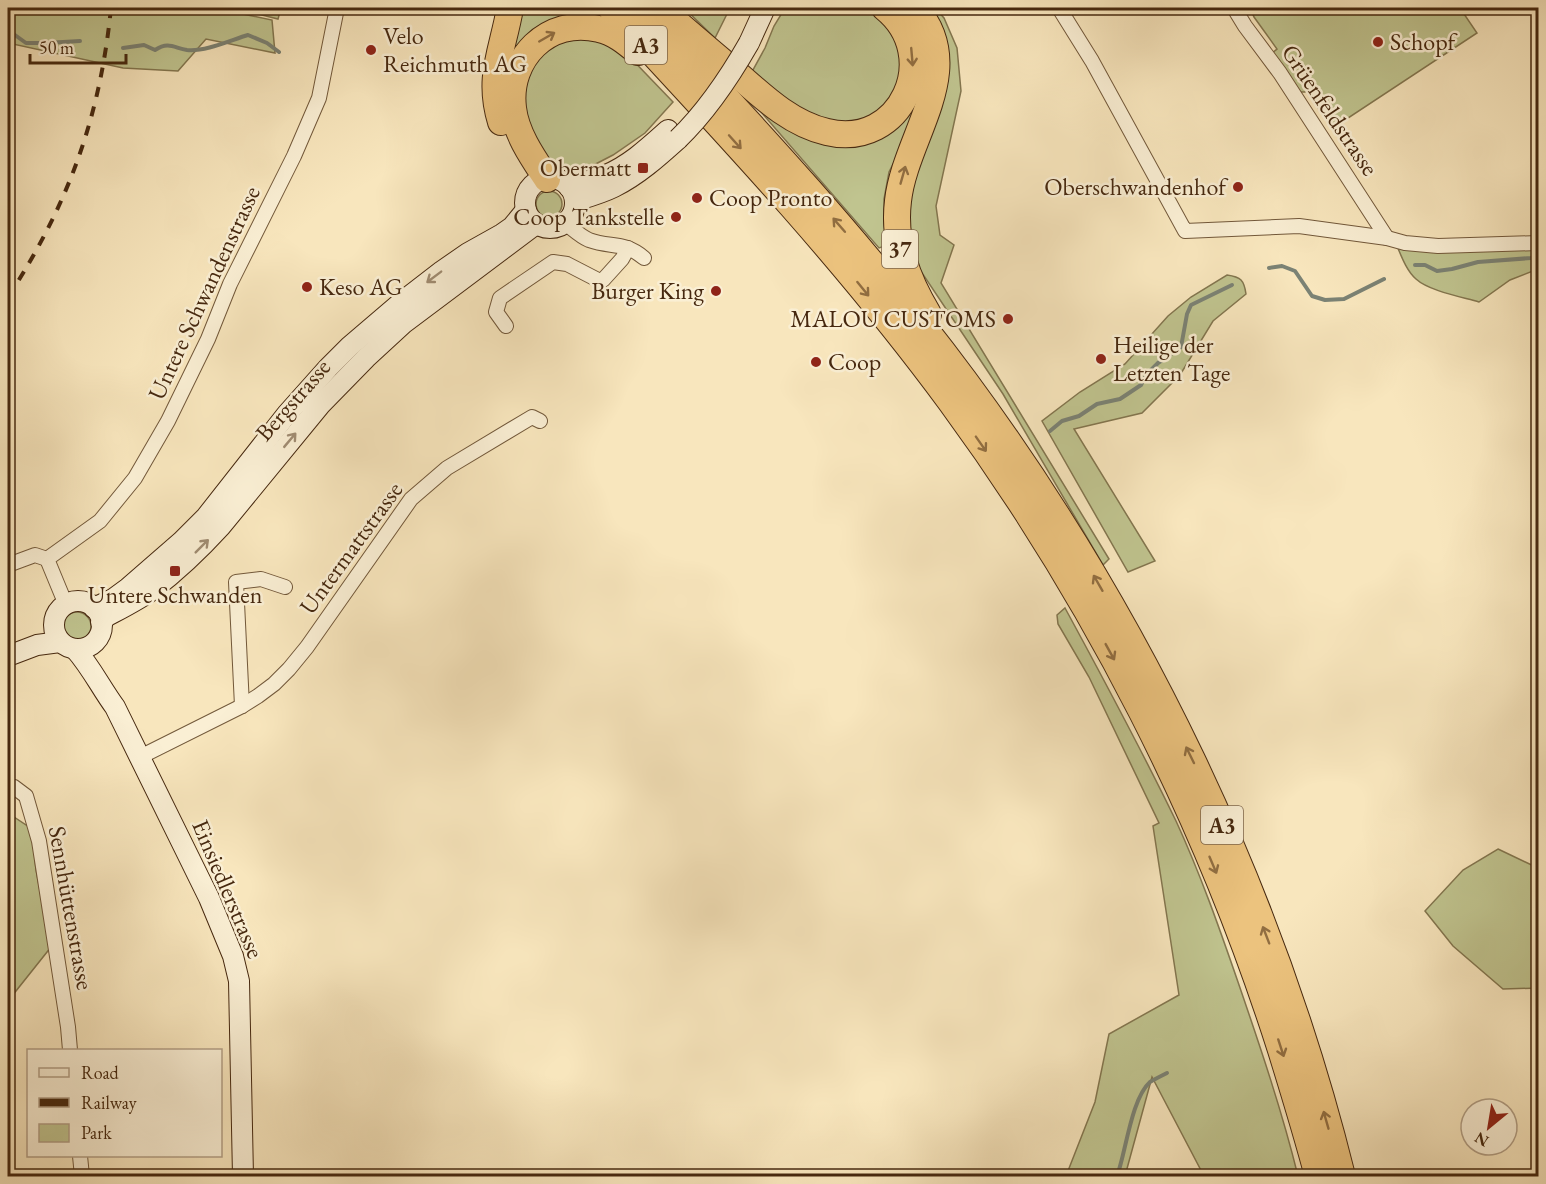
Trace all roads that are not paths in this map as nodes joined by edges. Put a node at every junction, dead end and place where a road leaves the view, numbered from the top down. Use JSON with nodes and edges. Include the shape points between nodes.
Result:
{"nodes":[{"id":1,"x":337,"y":8,"type":"edge"},
{"id":2,"x":510,"y":8,"type":"edge"},
{"id":3,"x":611,"y":8,"type":"edge"},
{"id":4,"x":642,"y":8,"type":"edge"},
{"id":5,"x":660,"y":8,"type":"edge"},
{"id":6,"x":750,"y":8,"type":"edge"},
{"id":7,"x":765,"y":8,"type":"edge"},
{"id":8,"x":885,"y":8,"type":"edge"},
{"id":9,"x":915,"y":8,"type":"edge"},
{"id":10,"x":1059,"y":8,"type":"edge"},
{"id":11,"x":1234,"y":8,"type":"edge"},
{"id":12,"x":744,"y":38,"type":"junction"},
{"id":13,"x":681,"y":83,"type":"junction"},
{"id":14,"x":548,"y":198,"type":"junction"},
{"id":15,"x":565,"y":223,"type":"junction"},
{"id":16,"x":1387,"y":238,"type":"junction"},
{"id":17,"x":1539,"y":243,"type":"edge"},
{"id":18,"x":628,"y":248,"type":"junction"},
{"id":19,"x":644,"y":258,"type":"dead end"},
{"id":20,"x":506,"y":326,"type":"dead end"},
{"id":21,"x":992,"y":419,"type":"junction"},
{"id":22,"x":540,"y":421,"type":"dead end"},
{"id":23,"x":47,"y":559,"type":"junction"},
{"id":24,"x":8,"y":565,"type":"edge"},
{"id":25,"x":285,"y":586,"type":"dead end"},
{"id":26,"x":66,"y":605,"type":"junction"},
{"id":27,"x":97,"y":623,"type":"junction"},
{"id":28,"x":63,"y":638,"type":"junction"},
{"id":29,"x":8,"y":643,"type":"edge"},
{"id":30,"x":8,"y":656,"type":"edge"},
{"id":31,"x":242,"y":706,"type":"junction"},
{"id":32,"x":115,"y":707,"type":"junction"},
{"id":33,"x":140,"y":757,"type":"junction"},
{"id":34,"x":8,"y":786,"type":"edge"},
{"id":35,"x":70,"y":1049,"type":"edge"},
{"id":36,"x":80,"y":1157,"type":"edge"},
{"id":37,"x":82,"y":1176,"type":"edge"},
{"id":38,"x":243,"y":1176,"type":"edge"},
{"id":39,"x":1318,"y":1176,"type":"edge"},
{"id":40,"x":1342,"y":1176,"type":"edge"}],
"edges":[{"from":1,"to":23,"type":"street","name":"Untere Schwandenstrasse","via":[[319,98],[168,421],[135,478],[100,521]]},
{"from":2,"to":14,"type":"highway","via":[[496,66],[495,95],[513,150]]},
{"from":3,"to":13,"type":"highway","number":"A3"},
{"from":21,"to":4,"type":"highway","number":"A3","one_way":true,"via":[[873,265]]},
{"from":8,"to":5,"type":"highway","one_way":true,"via":[[909,38],[913,62],[910,85],[898,108],[885,121],[842,135],[810,128],[789,115]]},
{"from":6,"to":12,"type":"main road","name":"Bergstrasse"},
{"from":7,"to":12,"type":"main road","name":"Bergstrasse"},
{"from":21,"to":9,"type":"highway","number":"37","one_way":true,"via":[[918,297],[899,246],[900,186],[937,74],[933,38]]},
{"from":10,"to":16,"type":"street","via":[[1185,231],[1299,226]]},
{"from":11,"to":16,"type":"street","name":"Grüenfeldstrasse"},
{"from":12,"to":14,"type":"main road","name":"Bergstrasse","bridge":true,"via":[[732,73],[712,101],[691,126],[673,135],[655,159],[614,187]]},
{"from":14,"to":13,"type":"highway","one_way":true,"via":[[514,115],[512,98],[522,60],[542,39],[575,27],[606,31]]},
{"from":13,"to":39,"type":"highway","number":"A3","one_way":true,"via":[[811,227],[926,368],[1004,478],[1082,602],[1158,743],[1221,883],[1263,993]]},
{"from":14,"to":15,"type":"main road","via":[[574,210]]},
{"from":14,"to":15,"type":"main road","via":[[543,227]]},
{"from":14,"to":27,"type":"main road","name":"Bergstrasse","via":[[502,234],[415,291],[350,346],[287,414],[206,517],[113,599]]},
{"from":15,"to":18,"type":"street","via":[[589,240]]},
{"from":16,"to":17,"type":"street","via":[[1438,246]]},
{"from":18,"to":19,"type":"street"},
{"from":18,"to":20,"type":"street","via":[[603,280],[553,262],[500,298],[496,312]]},
{"from":40,"to":21,"type":"highway","number":"A3","one_way":true,"via":[[1283,982],[1200,776],[1110,605],[1046,498]]},
{"from":22,"to":31,"type":"street","name":"Untermattstrasse","via":[[532,417],[447,468],[411,499],[289,669]]},
{"from":23,"to":24,"type":"street","via":[[36,555]]},
{"from":23,"to":26,"type":"street"},
{"from":25,"to":31,"type":"street","name":"Untermattstrasse","via":[[261,579],[236,582]]},
{"from":26,"to":27,"type":"main road","via":[[82,602]]},
{"from":26,"to":28,"type":"main road","name":"Bergstrasse","via":[[58,611]]},
{"from":27,"to":28,"type":"main road","name":"Bergstrasse","via":[[87,647]]},
{"from":27,"to":32,"type":"main road","name":"Einsiedlerstrasse","via":[[98,648]]},
{"from":28,"to":29,"type":"main road","name":"Bergstrasse","via":[[33,636]]},
{"from":28,"to":30,"type":"main road","name":"Bergstrasse"},
{"from":28,"to":32,"type":"main road","name":"Einsiedlerstrasse","via":[[90,667]]},
{"from":31,"to":33,"type":"street","name":"Untermattstrasse"},
{"from":32,"to":33,"type":"main road","name":"Einsiedlerstrasse"},
{"from":33,"to":38,"type":"main road","name":"Einsiedlerstrasse","via":[[209,898],[239,981]]},
{"from":34,"to":35,"type":"street","name":"Sennhüttenstrasse","via":[[26,796],[39,841]]},
{"from":36,"to":37,"type":"street"}]}
